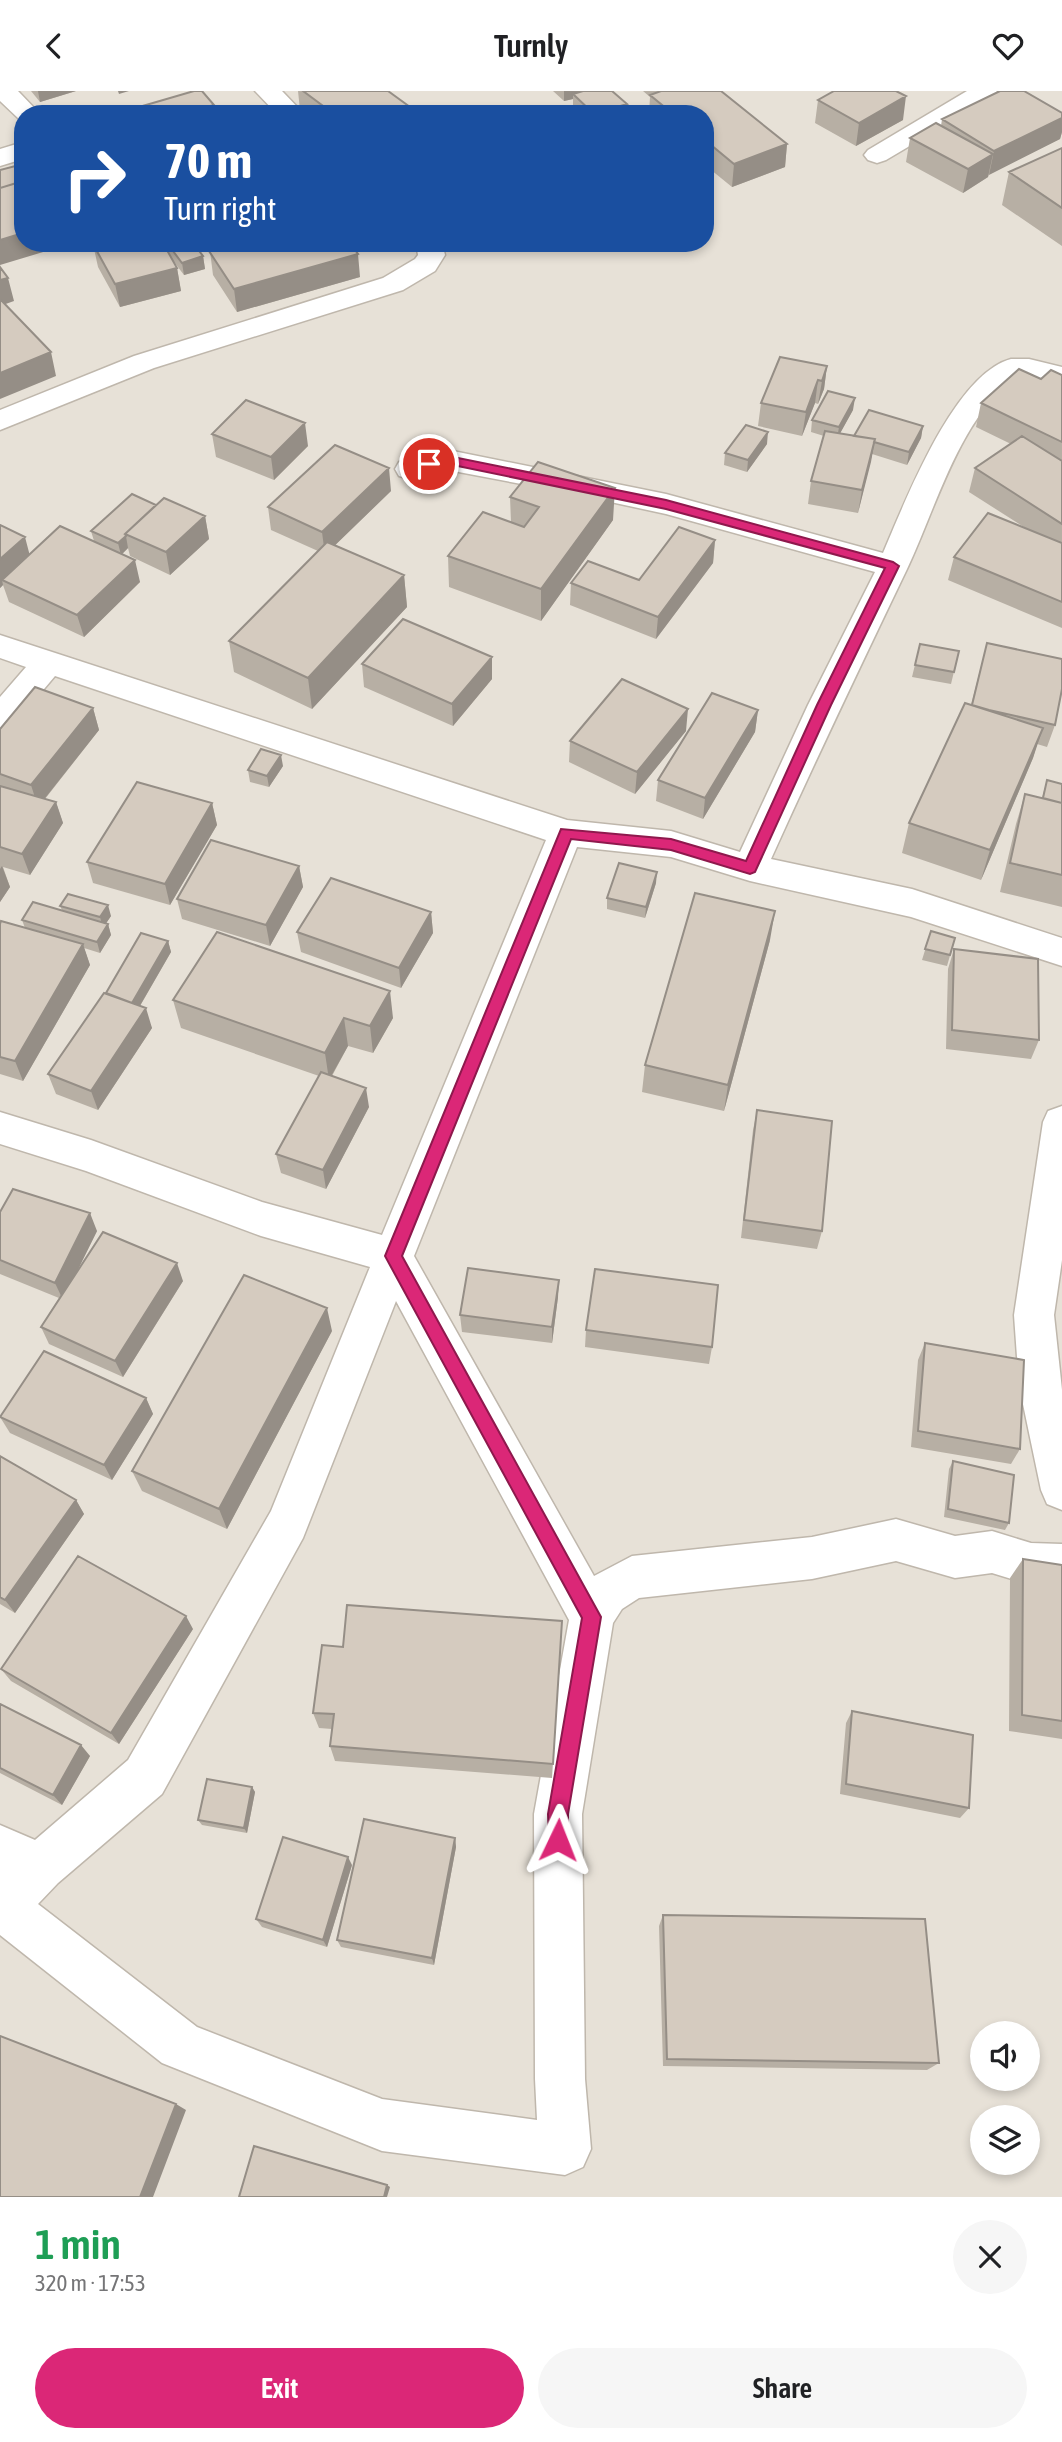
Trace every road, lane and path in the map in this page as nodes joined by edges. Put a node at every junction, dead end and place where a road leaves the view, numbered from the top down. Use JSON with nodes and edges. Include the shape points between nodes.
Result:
{"nodes":[{"id":1,"x":4,"y":91,"type":"edge"},
{"id":2,"x":267,"y":91,"type":"edge"},
{"id":3,"x":985,"y":91,"type":"edge"},
{"id":4,"x":19,"y":105,"type":"edge"},
{"id":5,"x":282,"y":105,"type":"edge"},
{"id":6,"x":877,"y":155,"type":"dead end"},
{"id":7,"x":431,"y":252,"type":"edge"},
{"id":8,"x":1062,"y":376,"type":"edge"},
{"id":9,"x":0,"y":421,"type":"edge"},
{"id":10,"x":410,"y":468,"type":"dead end"},
{"id":11,"x":893,"y":566,"type":"junction"},
{"id":12,"x":0,"y":646,"type":"edge"},
{"id":13,"x":48,"y":663,"type":"junction"},
{"id":14,"x":0,"y":719,"type":"edge"},
{"id":15,"x":566,"y":833,"type":"junction"},
{"id":16,"x":750,"y":868,"type":"junction"},
{"id":17,"x":1062,"y":952,"type":"edge"},
{"id":18,"x":1062,"y":1122,"type":"edge"},
{"id":19,"x":0,"y":1128,"type":"edge"},
{"id":20,"x":393,"y":1256,"type":"junction"},
{"id":21,"x":1062,"y":1490,"type":"edge"},
{"id":22,"x":1062,"y":1565,"type":"edge"},
{"id":23,"x":592,"y":1617,"type":"junction"},
{"id":24,"x":21,"y":1858,"type":"edge"},
{"id":25,"x":1,"y":1908,"type":"edge"}],
"edges":[{"from":1,"to":4,"type":"street"},
{"from":2,"to":5,"type":"street"},
{"from":3,"to":6,"type":"street"},
{"from":7,"to":9,"type":"street","via":[[425,265],[393,284],[172,352]]},
{"from":8,"to":11,"type":"street","via":[[1011,368],[992,381],[943,449]]},
{"from":10,"to":11,"type":"street","via":[[448,460],[569,483],[666,504]]},
{"from":11,"to":16,"type":"street"},
{"from":12,"to":13,"type":"street"},
{"from":13,"to":14,"type":"street"},
{"from":13,"to":15,"type":"street"},
{"from":15,"to":16,"type":"street","via":[[671,844]]},
{"from":15,"to":20,"type":"street"},
{"from":16,"to":17,"type":"street","via":[[912,904]]},
{"from":18,"to":21,"type":"street","via":[[1034,1315],[1040,1385]]},
{"from":19,"to":20,"type":"street","via":[[92,1156],[261,1219]]},
{"from":20,"to":23,"type":"street"},
{"from":20,"to":24,"type":"street","via":[[288,1523],[145,1777]]},
{"from":22,"to":23,"type":"street","via":[[1031,1564],[992,1552],[955,1557],[896,1540],[812,1558],[632,1577],[606,1594]]},
{"from":23,"to":25,"type":"street","via":[[558,1814],[560,2079],[565,2149],[382,2125],[180,2045]]},
{"from":24,"to":25,"type":"street"}]}
